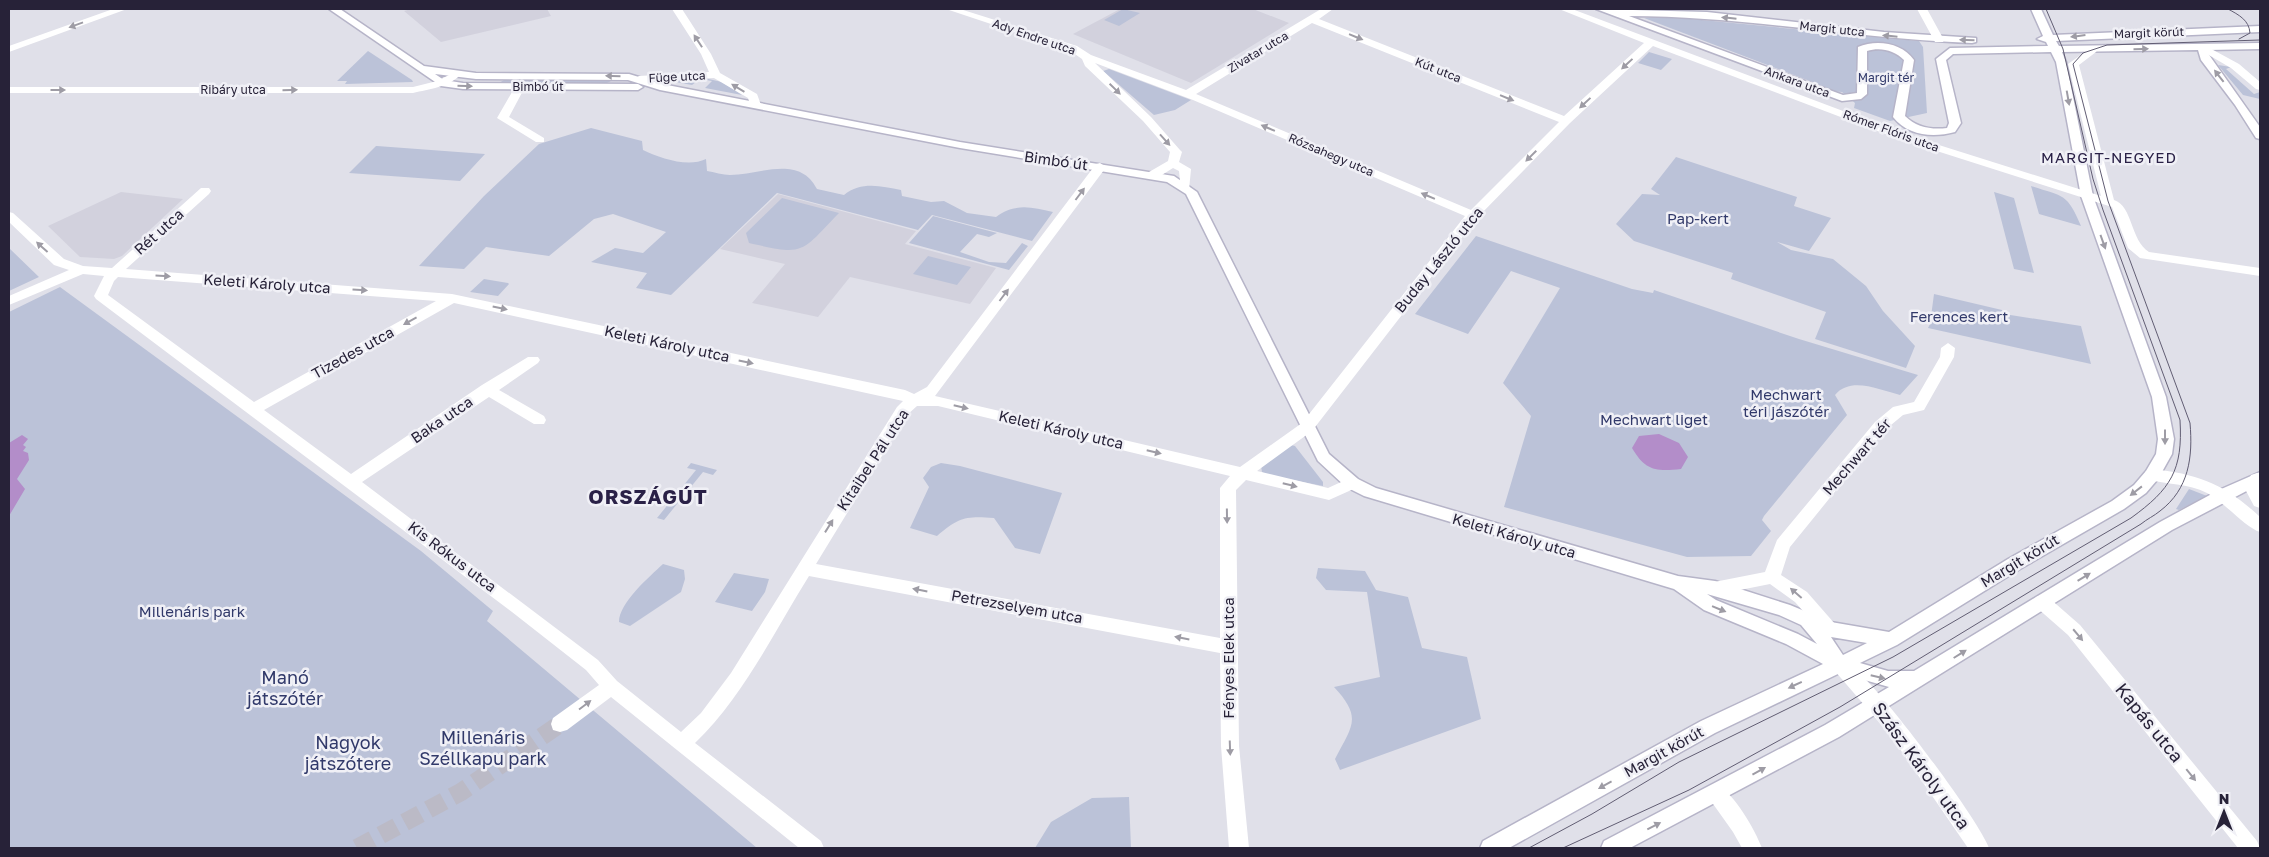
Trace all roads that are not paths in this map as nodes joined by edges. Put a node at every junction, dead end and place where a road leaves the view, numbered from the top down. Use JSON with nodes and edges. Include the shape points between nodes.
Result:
{"nodes":[{"id":1,"x":122,"y":9,"type":"edge"},
{"id":2,"x":334,"y":9,"type":"edge"},
{"id":3,"x":677,"y":9,"type":"edge"},
{"id":4,"x":951,"y":9,"type":"edge"},
{"id":5,"x":1328,"y":9,"type":"edge"},
{"id":6,"x":1564,"y":9,"type":"edge"},
{"id":7,"x":1602,"y":9,"type":"edge"},
{"id":8,"x":1922,"y":9,"type":"edge"},
{"id":9,"x":2036,"y":9,"type":"edge"},
{"id":10,"x":1614,"y":14,"type":"junction"},
{"id":11,"x":1311,"y":19,"type":"junction"},
{"id":12,"x":2260,"y":29,"type":"edge"},
{"id":13,"x":2050,"y":39,"type":"junction"},
{"id":14,"x":1939,"y":40,"type":"junction"},
{"id":15,"x":1650,"y":43,"type":"junction"},
{"id":16,"x":2260,"y":46,"type":"edge"},
{"id":17,"x":2204,"y":48,"type":"junction"},
{"id":18,"x":9,"y":49,"type":"edge"},
{"id":19,"x":2057,"y":50,"type":"junction"},
{"id":20,"x":2092,"y":50,"type":"junction"},
{"id":21,"x":1087,"y":56,"type":"junction"},
{"id":22,"x":421,"y":69,"type":"junction"},
{"id":23,"x":454,"y":75,"type":"junction"},
{"id":24,"x":716,"y":75,"type":"junction"},
{"id":25,"x":639,"y":79,"type":"junction"},
{"id":26,"x":441,"y":83,"type":"junction"},
{"id":27,"x":520,"y":87,"type":"junction"},
{"id":28,"x":660,"y":87,"type":"junction"},
{"id":29,"x":2260,"y":87,"type":"edge"},
{"id":30,"x":9,"y":90,"type":"edge"},
{"id":31,"x":1188,"y":94,"type":"junction"},
{"id":32,"x":755,"y":105,"type":"junction"},
{"id":33,"x":1566,"y":121,"type":"junction"},
{"id":34,"x":2260,"y":136,"type":"edge"},
{"id":35,"x":540,"y":140,"type":"dead end"},
{"id":36,"x":1173,"y":163,"type":"junction"},
{"id":37,"x":1100,"y":167,"type":"junction"},
{"id":38,"x":1153,"y":175,"type":"junction"},
{"id":39,"x":1185,"y":187,"type":"junction"},
{"id":40,"x":205,"y":191,"type":"dead end"},
{"id":41,"x":2087,"y":196,"type":"junction"},
{"id":42,"x":2108,"y":201,"type":"junction"},
{"id":43,"x":1473,"y":215,"type":"junction"},
{"id":44,"x":9,"y":216,"type":"edge"},
{"id":45,"x":81,"y":270,"type":"junction"},
{"id":46,"x":2260,"y":272,"type":"edge"},
{"id":47,"x":114,"y":274,"type":"junction"},
{"id":48,"x":452,"y":298,"type":"junction"},
{"id":49,"x":9,"y":302,"type":"edge"},
{"id":50,"x":1948,"y":348,"type":"dead end"},
{"id":51,"x":533,"y":360,"type":"dead end"},
{"id":52,"x":487,"y":389,"type":"junction"},
{"id":53,"x":913,"y":401,"type":"junction"},
{"id":54,"x":254,"y":409,"type":"junction"},
{"id":55,"x":539,"y":420,"type":"dead end"},
{"id":56,"x":1307,"y":427,"type":"junction"},
{"id":57,"x":1243,"y":473,"type":"junction"},
{"id":58,"x":2152,"y":475,"type":"junction"},
{"id":59,"x":2258,"y":479,"type":"edge"},
{"id":60,"x":351,"y":482,"type":"junction"},
{"id":61,"x":1352,"y":483,"type":"junction"},
{"id":62,"x":2225,"y":494,"type":"junction"},
{"id":63,"x":2260,"y":502,"type":"edge"},
{"id":64,"x":2260,"y":526,"type":"edge"},
{"id":65,"x":804,"y":568,"type":"junction"},
{"id":66,"x":1772,"y":577,"type":"junction"},
{"id":67,"x":1678,"y":583,"type":"junction"},
{"id":68,"x":1715,"y":588,"type":"junction"},
{"id":69,"x":2042,"y":602,"type":"junction"},
{"id":70,"x":1805,"y":621,"type":"junction"},
{"id":71,"x":1829,"y":629,"type":"junction"},
{"id":72,"x":1890,"y":640,"type":"junction"},
{"id":73,"x":1230,"y":647,"type":"junction"},
{"id":74,"x":1840,"y":665,"type":"junction"},
{"id":75,"x":1918,"y":679,"type":"junction"},
{"id":76,"x":612,"y":686,"type":"junction"},
{"id":77,"x":1878,"y":705,"type":"junction"},
{"id":78,"x":560,"y":724,"type":"tunnel mouth"},
{"id":79,"x":682,"y":744,"type":"junction"},
{"id":80,"x":1716,"y":794,"type":"junction"},
{"id":81,"x":814,"y":848,"type":"edge"},
{"id":82,"x":1239,"y":848,"type":"edge"},
{"id":83,"x":1490,"y":848,"type":"edge"},
{"id":84,"x":1611,"y":848,"type":"edge"},
{"id":85,"x":1752,"y":848,"type":"edge"},
{"id":86,"x":1979,"y":848,"type":"edge"},
{"id":87,"x":2250,"y":848,"type":"edge"}],
"edges":[{"from":1,"to":18,"type":"street","one_way":true},
{"from":2,"to":22,"type":"street","name":"Bimbó út"},
{"from":24,"to":3,"type":"street","name":"Füge utca","one_way":true},
{"from":4,"to":21,"type":"street","name":"Ady Endre utca","via":[[1073,48]]},
{"from":5,"to":11,"type":"street","name":"Zivatar utca"},
{"from":6,"to":15,"type":"street","name":"Rómer Flóris utca"},
{"from":7,"to":10,"type":"street","name":"Ankara utca"},
{"from":8,"to":14,"type":"street"},
{"from":9,"to":13,"type":"street"},
{"from":14,"to":10,"type":"street","name":"Margit utca","one_way":true,"via":[[1684,14]]},
{"from":10,"to":19,"type":"street","name":"Ankara utca","via":[[1842,98],[1862,94],[1862,49],[1873,46],[1895,50],[1908,58],[1898,114],[1910,126],[1936,132],[1948,131],[1954,128],[1955,123],[1941,59],[1946,53],[1957,50]]},
{"from":11,"to":31,"type":"street","name":"Zivatar utca"},
{"from":11,"to":33,"type":"street","name":"Kút utca","one_way":true},
{"from":12,"to":13,"type":"street","name":"Margit körút","one_way":true},
{"from":13,"to":14,"type":"street","name":"Margit utca","one_way":true},
{"from":13,"to":19,"type":"street","name":"Margit körút"},
{"from":15,"to":33,"type":"street","name":"Buday László utca","one_way":true},
{"from":15,"to":41,"type":"street","name":"Rómer Flóris utca","via":[[1900,136]]},
{"from":16,"to":17,"type":"street","name":"Margit körút"},
{"from":20,"to":17,"type":"street","name":"Margit körút","one_way":true},
{"from":17,"to":29,"type":"street","via":[[2235,66]]},
{"from":34,"to":17,"type":"street","one_way":true,"via":[[2206,60],[2202,52]]},
{"from":19,"to":20,"type":"street","name":"Margit körút"},
{"from":19,"to":41,"type":"street","name":"Margit körút","one_way":true},
{"from":20,"to":42,"type":"street","via":[[2073,64]]},
{"from":21,"to":31,"type":"street","name":"Ady Endre utca"},
{"from":21,"to":36,"type":"street","name":"Ady Endre utca","one_way":true,"via":[[1089,64],[1147,119],[1176,152]]},
{"from":22,"to":23,"type":"street","name":"Bimbó út"},
{"from":22,"to":26,"type":"street","name":"Bimbó út"},
{"from":25,"to":23,"type":"street","name":"Bimbó út","one_way":true,"via":[[618,76]]},
{"from":23,"to":26,"type":"street","name":"Ribáry utca"},
{"from":24,"to":25,"type":"street","name":"Füge utca"},
{"from":32,"to":24,"type":"street","name":"Füge utca","one_way":true,"via":[[753,96]]},
{"from":25,"to":28,"type":"street","name":"Bimbó út"},
{"from":26,"to":27,"type":"street","name":"Bimbó út","one_way":true},
{"from":30,"to":26,"type":"street","name":"Ribáry utca","one_way":true,"via":[[413,90]]},
{"from":27,"to":28,"type":"street","name":"Bimbó út"},
{"from":27,"to":35,"type":"street","via":[[503,118]]},
{"from":28,"to":32,"type":"street","name":"Bimbó út"},
{"from":43,"to":31,"type":"street","name":"Rózsahegy utca","one_way":true},
{"from":32,"to":37,"type":"street","name":"Bimbó út","via":[[999,152]]},
{"from":33,"to":43,"type":"street","name":"Buday László utca","one_way":true},
{"from":36,"to":38,"type":"street"},
{"from":36,"to":39,"type":"street","name":"Ady Endre utca","via":[[1186,169]]},
{"from":37,"to":38,"type":"street","name":"Bimbó út"},
{"from":53,"to":37,"type":"street","name":"Kitaibel Pál utca","one_way":true,"via":[[932,391]]},
{"from":38,"to":39,"type":"street","name":"Bimbó út"},
{"from":39,"to":56,"type":"street","via":[[1191,192]]},
{"from":40,"to":47,"type":"street","name":"Rét utca"},
{"from":41,"to":42,"type":"street","name":"Rómer Flóris utca"},
{"from":41,"to":58,"type":"street","name":"Margit körút","one_way":true,"via":[[2159,397],[2166,439],[2164,454]]},
{"from":42,"to":46,"type":"street","via":[[2117,205],[2134,248],[2145,255]]},
{"from":43,"to":56,"type":"street","name":"Buday László utca"},
{"from":45,"to":44,"type":"street","name":"Keleti Károly utca","one_way":true,"via":[[59,262]]},
{"from":45,"to":47,"type":"street","name":"Keleti Károly utca"},
{"from":45,"to":49,"type":"street"},
{"from":47,"to":48,"type":"street","name":"Keleti Károly utca","one_way":true},
{"from":47,"to":54,"type":"street","name":"Kis Rókus utca","via":[[102,289],[101,296]]},
{"from":48,"to":53,"type":"street","name":"Keleti Károly utca","one_way":true,"via":[[905,395]]},
{"from":48,"to":54,"type":"street","name":"Tizedes utca","one_way":true},
{"from":50,"to":66,"type":"street","name":"Mechwart tér","via":[[1947,356],[1919,406],[1898,411],[1880,426],[1783,544]]},
{"from":51,"to":52,"type":"street","name":"Baka utca"},
{"from":52,"to":55,"type":"street"},
{"from":52,"to":60,"type":"street","name":"Baka utca"},
{"from":53,"to":57,"type":"street","name":"Keleti Károly utca","one_way":true,"via":[[938,401]]},
{"from":65,"to":53,"type":"street","name":"Kitaibel Pál utca","one_way":true,"via":[[902,411]]},
{"from":54,"to":60,"type":"street","name":"Kis Rókus utca"},
{"from":56,"to":57,"type":"street"},
{"from":56,"to":61,"type":"street","name":"Keleti Károly utca","via":[[1323,457]]},
{"from":57,"to":61,"type":"street","name":"Keleti Károly utca","one_way":true,"via":[[1328,494]]},
{"from":57,"to":73,"type":"street","name":"Fényes Elek utca","one_way":true,"via":[[1231,484],[1227,498]]},
{"from":58,"to":62,"type":"street","via":[[2198,482]]},
{"from":58,"to":72,"type":"street","name":"Margit körút","one_way":true,"via":[[2140,489],[2118,505]]},
{"from":59,"to":62,"type":"street"},
{"from":59,"to":63,"type":"street","via":[[2253,489]]},
{"from":60,"to":76,"type":"street","name":"Kis Rókus utca","via":[[533,618],[592,665]]},
{"from":61,"to":67,"type":"street","name":"Keleti Károly utca","via":[[1370,492],[1452,518]]},
{"from":62,"to":64,"type":"street"},
{"from":69,"to":62,"type":"street","one_way":true},
{"from":73,"to":65,"type":"street","name":"Petrezselyem utca","one_way":true},
{"from":65,"to":79,"type":"street","name":"Kitaibel Pál utca","via":[[737,678],[708,719]]},
{"from":66,"to":68,"type":"street"},
{"from":71,"to":66,"type":"street","one_way":true,"via":[[1801,597]]},
{"from":67,"to":68,"type":"street","name":"Keleti Károly utca"},
{"from":67,"to":74,"type":"street","name":"Keleti Károly utca","one_way":true,"via":[[1710,605],[1799,642]]},
{"from":68,"to":70,"type":"street","name":"Keleti Károly utca","via":[[1784,610]]},
{"from":75,"to":69,"type":"street","one_way":true},
{"from":69,"to":87,"type":"street","name":"Kapás utca","one_way":true,"via":[[2074,630]]},
{"from":70,"to":71,"type":"street","name":"Keleti Károly utca"},
{"from":70,"to":74,"type":"street","via":[[1821,635]]},
{"from":71,"to":72,"type":"street","name":"Keleti Károly utca"},
{"from":72,"to":74,"type":"street","name":"Margit körút"},
{"from":73,"to":82,"type":"street","name":"Fényes Elek utca","one_way":true,"via":[[1230,746]]},
{"from":74,"to":75,"type":"street","name":"Keleti Károly utca","one_way":true,"via":[[1888,679]]},
{"from":74,"to":77,"type":"street","name":"Szász Károly utca"},
{"from":74,"to":83,"type":"street","name":"Margit körút","one_way":true,"via":[[1708,727]]},
{"from":75,"to":77,"type":"street"},
{"from":78,"to":76,"type":"street","one_way":true},
{"from":76,"to":79,"type":"street","name":"Kis Rókus utca"},
{"from":80,"to":77,"type":"street","one_way":true},
{"from":77,"to":86,"type":"street","name":"Szász Károly utca","via":[[1921,761]]},
{"from":79,"to":81,"type":"street","name":"Kis Rókus utca"},
{"from":84,"to":80,"type":"street","one_way":true},
{"from":80,"to":85,"type":"street","via":[[1740,825]]}]}
